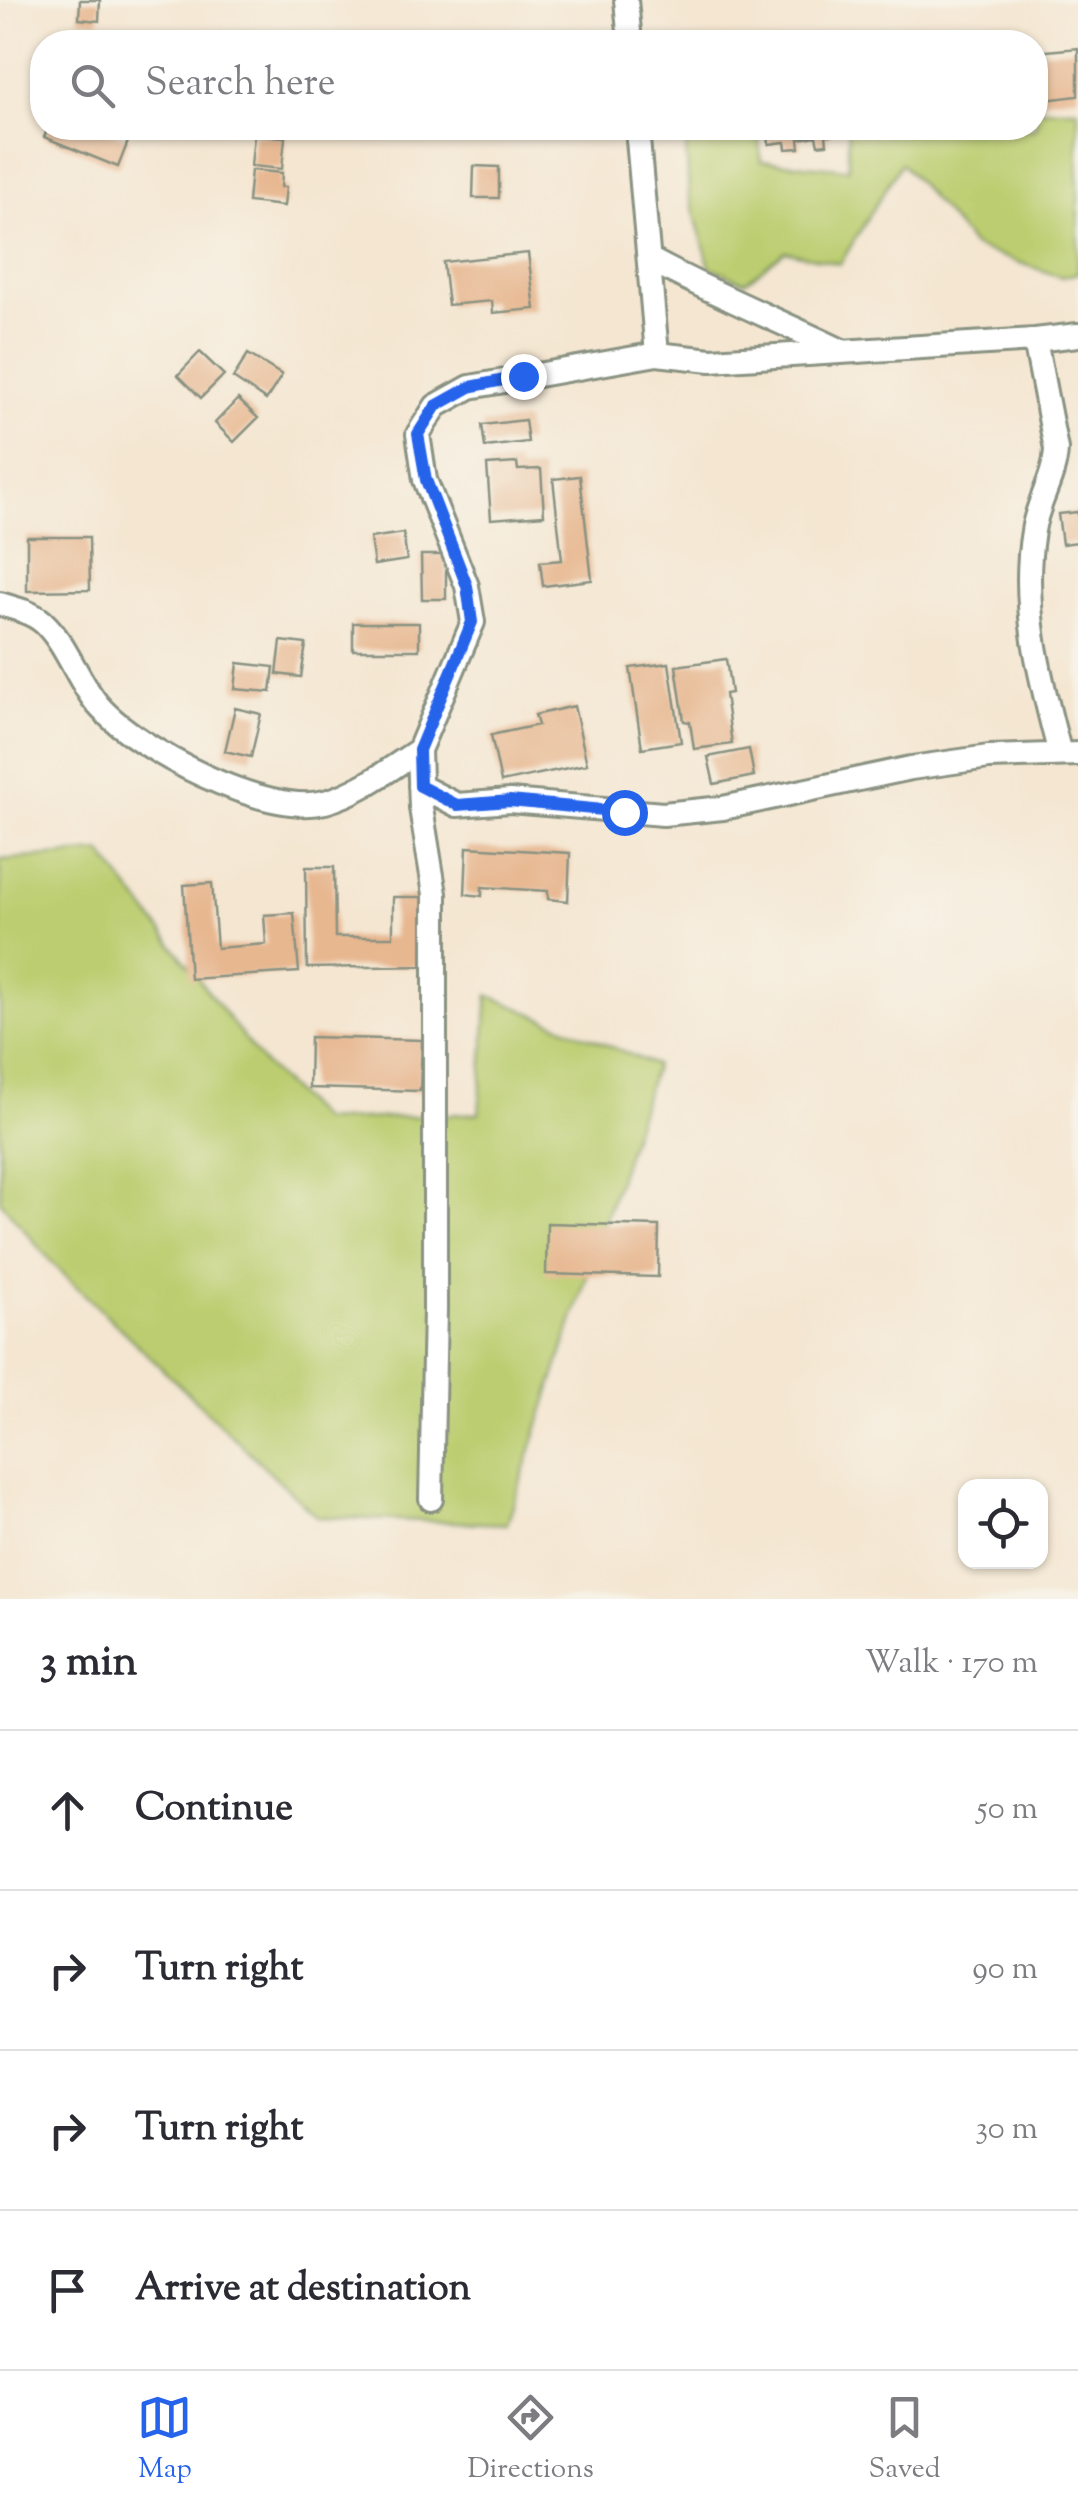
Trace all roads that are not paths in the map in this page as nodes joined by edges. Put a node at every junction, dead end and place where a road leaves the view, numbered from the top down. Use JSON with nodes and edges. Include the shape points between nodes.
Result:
{"nodes":[{"id":1,"x":626,"y":0,"type":"edge"},
{"id":2,"x":629,"y":30,"type":"edge"},
{"id":3,"x":638,"y":140,"type":"edge"},
{"id":4,"x":649,"y":260,"type":"junction"},
{"id":5,"x":1078,"y":334,"type":"edge"},
{"id":6,"x":1035,"y":340,"type":"junction"},
{"id":7,"x":843,"y":351,"type":"junction"},
{"id":8,"x":657,"y":354,"type":"junction"},
{"id":9,"x":0,"y":604,"type":"edge"},
{"id":10,"x":419,"y":750,"type":"junction"},
{"id":11,"x":1069,"y":754,"type":"edge"},
{"id":12,"x":420,"y":786,"type":"junction"},
{"id":13,"x":432,"y":1500,"type":"dead end"}],
"edges":[{"from":1,"to":2,"type":"street"},
{"from":3,"to":4,"type":"street"},
{"from":4,"to":7,"type":"street"},
{"from":4,"to":8,"type":"street"},
{"from":5,"to":6,"type":"street"},
{"from":6,"to":7,"type":"street"},
{"from":6,"to":11,"type":"street","via":[[1056,465],[1033,528],[1031,622],[1036,666]]},
{"from":7,"to":8,"type":"street","via":[[711,360]]},
{"from":8,"to":10,"type":"street","via":[[470,387],[436,406],[418,434],[426,480],[467,586],[472,622]]},
{"from":9,"to":10,"type":"street","via":[[42,622],[82,684],[126,732],[216,781],[284,804],[323,803]]},
{"from":10,"to":12,"type":"street"},
{"from":11,"to":12,"type":"street","via":[[910,768],[663,814],[510,801],[457,805]]},
{"from":12,"to":13,"type":"street","via":[[434,894]]}]}
